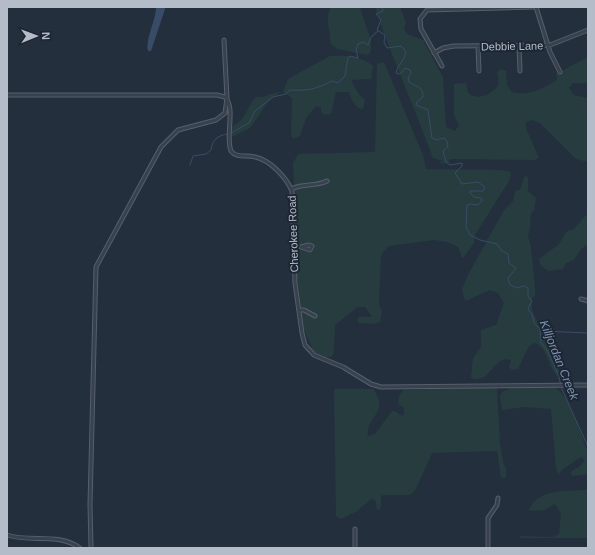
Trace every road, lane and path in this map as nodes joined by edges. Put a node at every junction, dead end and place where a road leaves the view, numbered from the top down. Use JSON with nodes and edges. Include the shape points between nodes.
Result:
{"nodes":[{"id":1,"x":535,"y":7,"type":"edge"},
{"id":2,"x":588,"y":30,"type":"edge"},
{"id":3,"x":224,"y":40,"type":"dead end"},
{"id":4,"x":548,"y":45,"type":"junction"},
{"id":5,"x":478,"y":46,"type":"junction"},
{"id":6,"x":519,"y":46,"type":"junction"},
{"id":7,"x":434,"y":53,"type":"junction"},
{"id":8,"x":442,"y":66,"type":"dead end"},
{"id":9,"x":479,"y":71,"type":"dead end"},
{"id":10,"x":520,"y":71,"type":"dead end"},
{"id":11,"x":560,"y":72,"type":"dead end"},
{"id":12,"x":7,"y":95,"type":"edge"},
{"id":13,"x":227,"y":98,"type":"junction"},
{"id":14,"x":327,"y":181,"type":"dead end"},
{"id":15,"x":291,"y":189,"type":"junction"},
{"id":16,"x":301,"y":247,"type":"dead end"},
{"id":17,"x":294,"y":248,"type":"junction"},
{"id":18,"x":581,"y":299,"type":"dead end"},
{"id":19,"x":588,"y":301,"type":"edge"},
{"id":20,"x":299,"y":310,"type":"junction"},
{"id":21,"x":315,"y":316,"type":"dead end"},
{"id":22,"x":588,"y":385,"type":"edge"},
{"id":23,"x":498,"y":498,"type":"dead end"},
{"id":24,"x":355,"y":529,"type":"dead end"},
{"id":25,"x":7,"y":535,"type":"edge"},
{"id":26,"x":80,"y":548,"type":"edge"},
{"id":27,"x":91,"y":548,"type":"edge"},
{"id":28,"x":355,"y":548,"type":"edge"},
{"id":29,"x":488,"y":548,"type":"edge"}],
"edges":[{"from":1,"to":4,"type":"street"},
{"from":1,"to":7,"type":"street","via":[[427,10],[420,19],[420,25]]},
{"from":2,"to":4,"type":"street","name":"Debbie Lane"},
{"from":3,"to":13,"type":"street","name":"Cherokee Road"},
{"from":4,"to":6,"type":"street","name":"Debbie Lane"},
{"from":4,"to":11,"type":"street"},
{"from":5,"to":6,"type":"street","name":"Debbie Lane"},
{"from":5,"to":7,"type":"street","name":"Debbie Lane","via":[[450,47]]},
{"from":5,"to":9,"type":"street"},
{"from":6,"to":10,"type":"street"},
{"from":7,"to":8,"type":"street"},
{"from":12,"to":13,"type":"street","via":[[217,95]]},
{"from":13,"to":15,"type":"street","name":"Cherokee Road","via":[[230,105],[231,151],[237,156],[254,156],[265,161],[280,174]]},
{"from":13,"to":27,"type":"street","via":[[225,113],[216,120],[178,130],[161,147],[96,267]]},
{"from":14,"to":15,"type":"street"},
{"from":15,"to":17,"type":"street","name":"Cherokee Road"},
{"from":16,"to":17,"type":"street"},
{"from":17,"to":20,"type":"street","name":"Cherokee Road"},
{"from":18,"to":19,"type":"street"},
{"from":20,"to":21,"type":"street"},
{"from":20,"to":22,"type":"street","name":"Cherokee Road","via":[[302,338],[309,351],[374,385]]},
{"from":23,"to":29,"type":"street","via":[[497,505],[488,518]]},
{"from":24,"to":28,"type":"street"},
{"from":25,"to":26,"type":"street","via":[[61,540]]}]}
